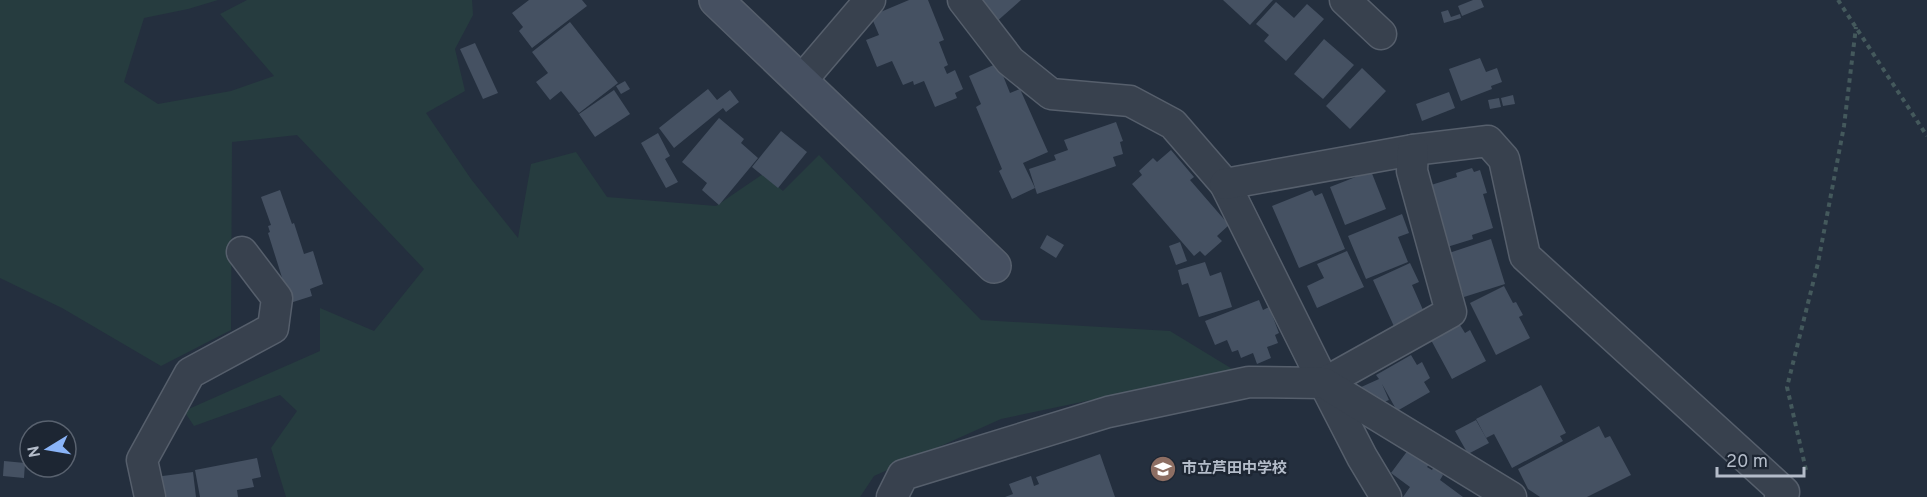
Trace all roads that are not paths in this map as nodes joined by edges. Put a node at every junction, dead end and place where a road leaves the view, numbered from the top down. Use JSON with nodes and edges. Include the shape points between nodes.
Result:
{"nodes":[{"id":1,"x":716,"y":0,"type":"edge"},
{"id":2,"x":870,"y":0,"type":"edge"},
{"id":3,"x":963,"y":0,"type":"edge"},
{"id":4,"x":1345,"y":0,"type":"edge"},
{"id":5,"x":1381,"y":34,"type":"dead end"},
{"id":6,"x":801,"y":81,"type":"junction"},
{"id":7,"x":1413,"y":150,"type":"junction"},
{"id":8,"x":1225,"y":184,"type":"junction"},
{"id":9,"x":242,"y":252,"type":"dead end"},
{"id":10,"x":994,"y":267,"type":"dead end"},
{"id":11,"x":1324,"y":383,"type":"junction"},
{"id":12,"x":1782,"y":495,"type":"edge"},
{"id":13,"x":150,"y":497,"type":"edge"},
{"id":14,"x":892,"y":497,"type":"edge"},
{"id":15,"x":1386,"y":497,"type":"edge"},
{"id":16,"x":1511,"y":497,"type":"edge"}],
"edges":[{"from":1,"to":6,"type":"street"},
{"from":2,"to":6,"type":"street"},
{"from":3,"to":8,"type":"street","via":[[1010,61],[1051,94],[1130,101],[1173,124]]},
{"from":4,"to":5,"type":"street"},
{"from":6,"to":10,"type":"street"},
{"from":7,"to":8,"type":"street"},
{"from":7,"to":11,"type":"street","via":[[1412,171],[1451,312]]},
{"from":7,"to":12,"type":"street","via":[[1488,141],[1504,159],[1525,256]]},
{"from":8,"to":11,"type":"street"},
{"from":9,"to":13,"type":"street","via":[[277,298],[273,328],[190,373],[142,460]]},
{"from":11,"to":14,"type":"street","via":[[1249,382],[1108,412],[903,476]]},
{"from":11,"to":15,"type":"street"},
{"from":11,"to":16,"type":"street"}]}
